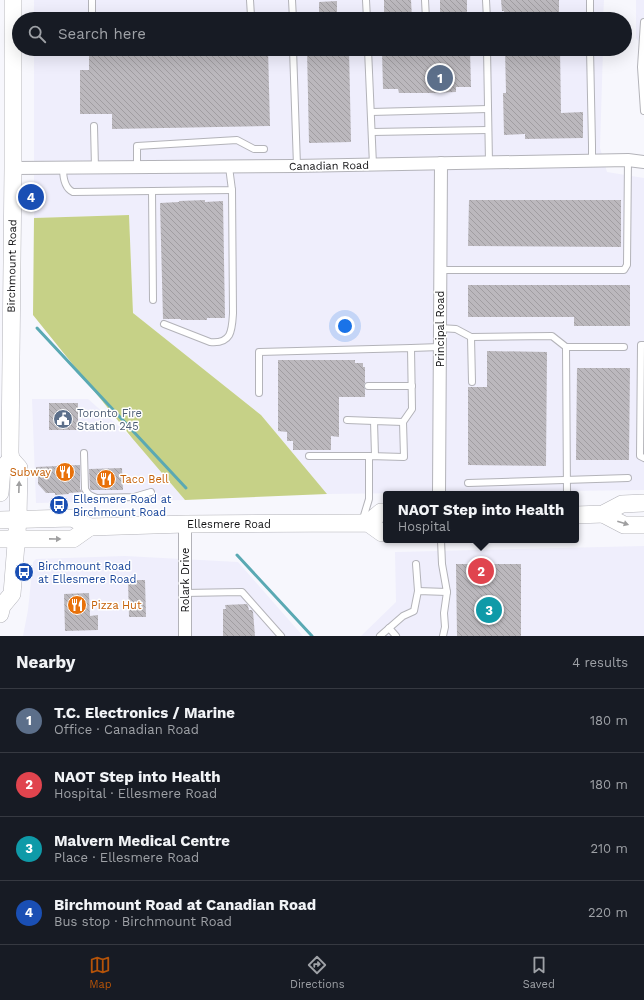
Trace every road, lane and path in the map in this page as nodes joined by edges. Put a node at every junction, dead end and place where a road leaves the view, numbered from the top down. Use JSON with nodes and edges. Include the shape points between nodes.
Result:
{"nodes":[{"id":1,"x":13,"y":0,"type":"edge"},
{"id":2,"x":92,"y":0,"type":"edge"},
{"id":3,"x":250,"y":0,"type":"edge"},
{"id":4,"x":292,"y":0,"type":"edge"},
{"id":5,"x":366,"y":0,"type":"edge"},
{"id":6,"x":426,"y":0,"type":"edge"},
{"id":7,"x":486,"y":0,"type":"edge"},
{"id":8,"x":590,"y":0,"type":"edge"},
{"id":9,"x":13,"y":12,"type":"edge"},
{"id":10,"x":92,"y":12,"type":"edge"},
{"id":11,"x":250,"y":12,"type":"edge"},
{"id":12,"x":292,"y":12,"type":"edge"},
{"id":13,"x":367,"y":12,"type":"edge"},
{"id":14,"x":426,"y":12,"type":"edge"},
{"id":15,"x":486,"y":12,"type":"edge"},
{"id":16,"x":590,"y":12,"type":"edge"},
{"id":17,"x":644,"y":22,"type":"edge"},
{"id":18,"x":13,"y":56,"type":"edge"},
{"id":19,"x":293,"y":56,"type":"edge"},
{"id":20,"x":368,"y":56,"type":"edge"},
{"id":21,"x":487,"y":56,"type":"edge"},
{"id":22,"x":590,"y":56,"type":"edge"},
{"id":23,"x":488,"y":109,"type":"junction"},
{"id":24,"x":644,"y":111,"type":"edge"},
{"id":25,"x":371,"y":112,"type":"junction"},
{"id":26,"x":94,"y":126,"type":"dead end"},
{"id":27,"x":488,"y":130,"type":"junction"},
{"id":28,"x":372,"y":132,"type":"junction"},
{"id":29,"x":264,"y":149,"type":"dead end"},
{"id":30,"x":592,"y":160,"type":"junction"},
{"id":31,"x":628,"y":160,"type":"junction"},
{"id":32,"x":644,"y":162,"type":"edge"},
{"id":33,"x":441,"y":163,"type":"junction"},
{"id":34,"x":489,"y":163,"type":"junction"},
{"id":35,"x":373,"y":165,"type":"junction"},
{"id":36,"x":297,"y":166,"type":"junction"},
{"id":37,"x":229,"y":167,"type":"junction"},
{"id":38,"x":13,"y":168,"type":"junction"},
{"id":39,"x":62,"y":168,"type":"junction"},
{"id":40,"x":95,"y":168,"type":"junction"},
{"id":41,"x":137,"y":168,"type":"junction"},
{"id":42,"x":232,"y":190,"type":"junction"},
{"id":43,"x":152,"y":191,"type":"junction"},
{"id":44,"x":441,"y":270,"type":"junction"},
{"id":45,"x":153,"y":300,"type":"dead end"},
{"id":46,"x":164,"y":324,"type":"dead end"},
{"id":47,"x":440,"y":328,"type":"junction"},
{"id":48,"x":472,"y":337,"type":"junction"},
{"id":49,"x":644,"y":345,"type":"edge"},
{"id":50,"x":440,"y":347,"type":"junction"},
{"id":51,"x":566,"y":347,"type":"junction"},
{"id":52,"x":624,"y":347,"type":"dead end"},
{"id":53,"x":411,"y":348,"type":"junction"},
{"id":54,"x":6,"y":368,"type":"edge"},
{"id":55,"x":472,"y":382,"type":"dead end"},
{"id":56,"x":368,"y":386,"type":"dead end"},
{"id":57,"x":412,"y":386,"type":"junction"},
{"id":58,"x":259,"y":394,"type":"dead end"},
{"id":59,"x":347,"y":420,"type":"dead end"},
{"id":60,"x":374,"y":421,"type":"junction"},
{"id":61,"x":403,"y":422,"type":"junction"},
{"id":62,"x":84,"y":453,"type":"dead end"},
{"id":63,"x":309,"y":456,"type":"dead end"},
{"id":64,"x":372,"y":456,"type":"junction"},
{"id":65,"x":644,"y":458,"type":"edge"},
{"id":66,"x":11,"y":459,"type":"junction"},
{"id":67,"x":628,"y":478,"type":"dead end"},
{"id":68,"x":567,"y":480,"type":"junction"},
{"id":69,"x":468,"y":483,"type":"dead end"},
{"id":70,"x":439,"y":491,"type":"edge"},
{"id":71,"x":567,"y":491,"type":"edge"},
{"id":72,"x":152,"y":492,"type":"dead end"},
{"id":73,"x":0,"y":493,"type":"edge"},
{"id":74,"x":644,"y":504,"type":"edge"},
{"id":75,"x":383,"y":512,"type":"edge"},
{"id":76,"x":603,"y":514,"type":"junction"},
{"id":77,"x":579,"y":515,"type":"edge"},
{"id":78,"x":0,"y":516,"type":"edge"},
{"id":79,"x":18,"y":519,"type":"junction"},
{"id":80,"x":0,"y":520,"type":"edge"},
{"id":81,"x":365,"y":523,"type":"junction"},
{"id":82,"x":185,"y":524,"type":"junction"},
{"id":83,"x":644,"y":525,"type":"edge"},
{"id":84,"x":90,"y":527,"type":"junction"},
{"id":85,"x":383,"y":533,"type":"edge"},
{"id":86,"x":4,"y":539,"type":"edge"},
{"id":87,"x":441,"y":543,"type":"edge"},
{"id":88,"x":416,"y":564,"type":"dead end"},
{"id":89,"x":418,"y":590,"type":"junction"},
{"id":90,"x":446,"y":592,"type":"junction"},
{"id":91,"x":184,"y":593,"type":"junction"},
{"id":92,"x":1,"y":607,"type":"edge"},
{"id":93,"x":389,"y":628,"type":"junction"},
{"id":94,"x":185,"y":636,"type":"edge"},
{"id":95,"x":281,"y":636,"type":"edge"},
{"id":96,"x":380,"y":636,"type":"edge"},
{"id":97,"x":396,"y":636,"type":"edge"},
{"id":98,"x":443,"y":636,"type":"edge"}],
"edges":[{"from":1,"to":9,"type":"main road","name":"Birchmount Road"},
{"from":2,"to":10,"type":"lane"},
{"from":3,"to":11,"type":"lane"},
{"from":4,"to":12,"type":"lane"},
{"from":5,"to":13,"type":"lane"},
{"from":6,"to":14,"type":"lane"},
{"from":7,"to":15,"type":"lane"},
{"from":8,"to":16,"type":"lane"},
{"from":17,"to":24,"type":"lane","via":[[641,67]]},
{"from":18,"to":38,"type":"main road","name":"Birchmount Road"},
{"from":19,"to":36,"type":"lane"},
{"from":20,"to":25,"type":"lane"},
{"from":21,"to":23,"type":"lane"},
{"from":22,"to":30,"type":"lane"},
{"from":23,"to":25,"type":"lane"},
{"from":23,"to":27,"type":"lane"},
{"from":25,"to":28,"type":"lane"},
{"from":26,"to":40,"type":"lane"},
{"from":27,"to":28,"type":"lane"},
{"from":27,"to":34,"type":"lane"},
{"from":28,"to":35,"type":"lane"},
{"from":29,"to":41,"type":"lane","via":[[254,149],[237,140],[137,146]]},
{"from":30,"to":31,"type":"street","name":"Canadian Road"},
{"from":30,"to":34,"type":"street","name":"Canadian Road"},
{"from":31,"to":32,"type":"street","name":"Canadian Road"},
{"from":31,"to":44,"type":"lane","via":[[627,265],[624,270]]},
{"from":33,"to":34,"type":"street","name":"Canadian Road"},
{"from":33,"to":35,"type":"street","name":"Canadian Road"},
{"from":33,"to":44,"type":"street","name":"Principal Road"},
{"from":35,"to":36,"type":"street","name":"Canadian Road"},
{"from":36,"to":37,"type":"street","name":"Canadian Road"},
{"from":37,"to":41,"type":"street","name":"Canadian Road"},
{"from":37,"to":42,"type":"lane"},
{"from":38,"to":39,"type":"street","name":"Canadian Road"},
{"from":38,"to":54,"type":"main road","name":"Birchmount Road"},
{"from":39,"to":40,"type":"street","name":"Canadian Road"},
{"from":39,"to":43,"type":"lane","via":[[66,186],[73,192]]},
{"from":40,"to":41,"type":"street","name":"Canadian Road"},
{"from":42,"to":43,"type":"lane"},
{"from":42,"to":46,"type":"lane","via":[[231,334],[225,340],[215,343]]},
{"from":43,"to":45,"type":"lane"},
{"from":44,"to":47,"type":"street","name":"Principal Road"},
{"from":47,"to":48,"type":"lane","via":[[456,329]]},
{"from":47,"to":50,"type":"street","name":"Principal Road"},
{"from":48,"to":51,"type":"lane","via":[[552,336]]},
{"from":48,"to":55,"type":"lane"},
{"from":49,"to":65,"type":"lane","via":[[641,345],[640,456]]},
{"from":50,"to":53,"type":"lane"},
{"from":50,"to":70,"type":"street","name":"Principal Road"},
{"from":51,"to":52,"type":"lane"},
{"from":51,"to":68,"type":"lane"},
{"from":53,"to":57,"type":"lane"},
{"from":53,"to":58,"type":"lane","via":[[259,352]]},
{"from":54,"to":66,"type":"main road","name":"Birchmount Road"},
{"from":56,"to":57,"type":"lane"},
{"from":57,"to":61,"type":"lane","via":[[412,409]]},
{"from":59,"to":60,"type":"lane"},
{"from":60,"to":61,"type":"lane"},
{"from":60,"to":64,"type":"lane"},
{"from":61,"to":64,"type":"lane","via":[[404,457]]},
{"from":62,"to":72,"type":"lane","via":[[85,489],[91,496],[134,497]]},
{"from":63,"to":64,"type":"lane"},
{"from":64,"to":81,"type":"lane"},
{"from":66,"to":73,"type":"main road","via":[[2,469]]},
{"from":79,"to":66,"type":"main road","name":"Birchmount Road","one_way":true,"via":[[19,468]]},
{"from":67,"to":68,"type":"lane"},
{"from":68,"to":69,"type":"lane"},
{"from":68,"to":71,"type":"lane"},
{"from":74,"to":76,"type":"main road","via":[[622,504]]},
{"from":75,"to":81,"type":"main road"},
{"from":76,"to":77,"type":"main road"},
{"from":76,"to":83,"type":"main road","one_way":true,"via":[[624,525]]},
{"from":78,"to":80,"type":"main road","name":"Birchmount Road"},
{"from":79,"to":80,"type":"main road","name":"Ellesmere Road"},
{"from":79,"to":84,"type":"main road","name":"Ellesmere Road","via":[[72,518]]},
{"from":79,"to":86,"type":"main road","name":"Birchmount Road"},
{"from":80,"to":86,"type":"main road","name":"Birchmount Road"},
{"from":81,"to":82,"type":"main road","name":"Ellesmere Road"},
{"from":81,"to":85,"type":"main road"},
{"from":82,"to":84,"type":"main road","name":"Ellesmere Road"},
{"from":82,"to":91,"type":"street","name":"Rolark Drive"},
{"from":86,"to":84,"type":"main road","one_way":true,"via":[[73,540]]},
{"from":86,"to":92,"type":"main road","name":"Birchmount Road","via":[[12,594]]},
{"from":87,"to":90,"type":"lane"},
{"from":88,"to":89,"type":"lane"},
{"from":89,"to":90,"type":"lane"},
{"from":89,"to":93,"type":"lane","via":[[414,611]]},
{"from":90,"to":98,"type":"lane"},
{"from":91,"to":94,"type":"street","name":"Rolark Drive"},
{"from":91,"to":95,"type":"lane","via":[[242,592]]},
{"from":93,"to":96,"type":"lane"},
{"from":93,"to":97,"type":"lane"}]}
